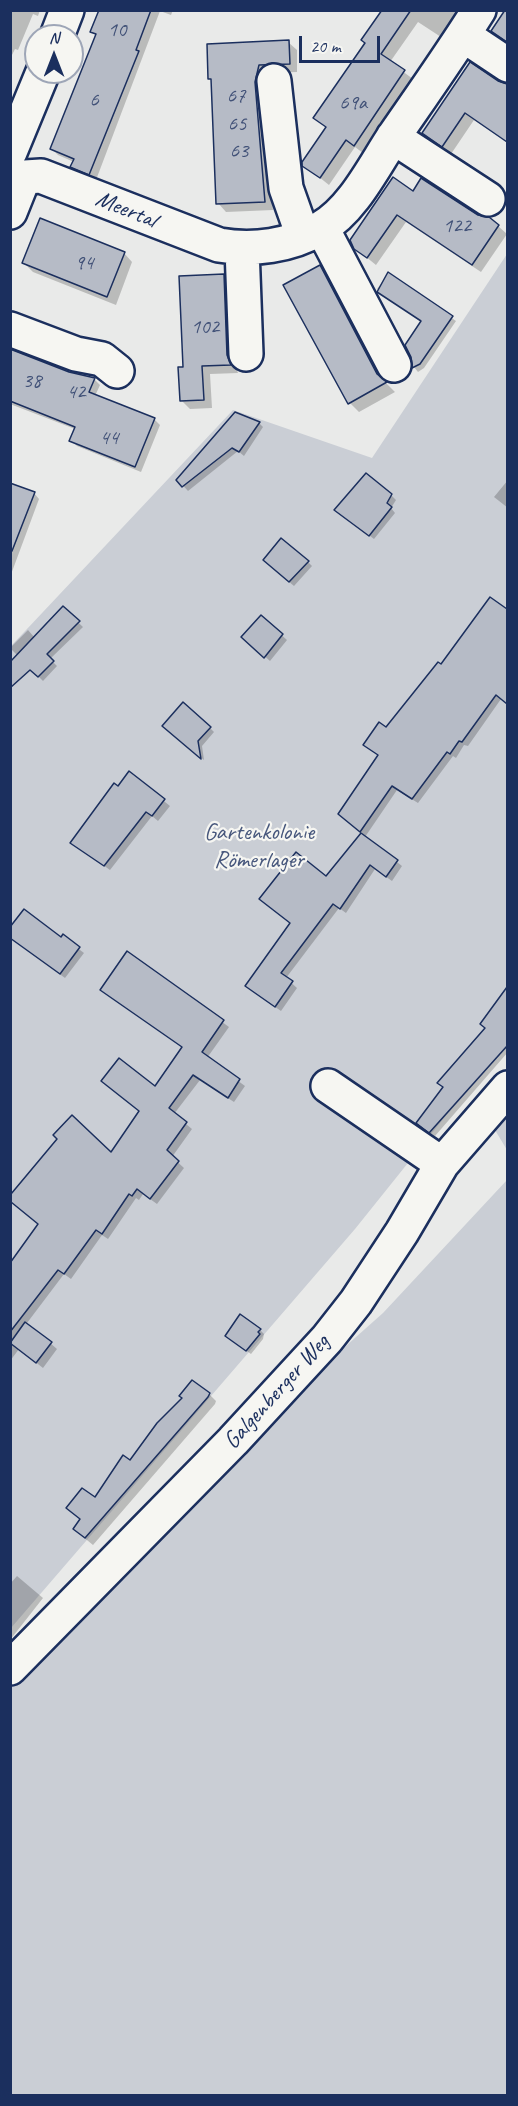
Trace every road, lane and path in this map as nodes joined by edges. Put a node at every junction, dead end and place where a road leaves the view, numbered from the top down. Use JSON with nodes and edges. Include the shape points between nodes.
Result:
{"nodes":[{"id":1,"x":68,"y":10,"type":"edge"},
{"id":2,"x":471,"y":23,"type":"edge"},
{"id":3,"x":62,"y":24,"type":"edge"},
{"id":4,"x":507,"y":65,"type":"edge"},
{"id":5,"x":274,"y":81,"type":"dead end"},
{"id":6,"x":40,"y":84,"type":"edge"},
{"id":7,"x":393,"y":137,"type":"junction"},
{"id":8,"x":15,"y":169,"type":"edge"},
{"id":9,"x":488,"y":199,"type":"dead end"},
{"id":10,"x":10,"y":212,"type":"edge"},
{"id":11,"x":313,"y":232,"type":"junction"},
{"id":12,"x":242,"y":249,"type":"junction"},
{"id":13,"x":10,"y":329,"type":"edge"},
{"id":14,"x":246,"y":354,"type":"dead end"},
{"id":15,"x":394,"y":365,"type":"dead end"},
{"id":16,"x":117,"y":371,"type":"dead end"},
{"id":17,"x":328,"y":1086,"type":"dead end"},
{"id":18,"x":507,"y":1088,"type":"edge"},
{"id":19,"x":442,"y":1164,"type":"junction"},
{"id":20,"x":10,"y":1668,"type":"edge"}],
"edges":[{"from":1,"to":3,"type":"street"},
{"from":2,"to":4,"type":"street","name":"Meertal"},
{"from":2,"to":7,"type":"street","name":"Meertal"},
{"from":5,"to":11,"type":"street","via":[[286,188]]},
{"from":6,"to":8,"type":"street"},
{"from":7,"to":9,"type":"street"},
{"from":7,"to":11,"type":"street","name":"Meertal","via":[[352,199]]},
{"from":8,"to":10,"type":"street"},
{"from":8,"to":12,"type":"street","name":"Meertal","via":[[193,236]]},
{"from":11,"to":12,"type":"street","name":"Meertal","via":[[269,246]]},
{"from":11,"to":15,"type":"street"},
{"from":12,"to":14,"type":"street"},
{"from":13,"to":16,"type":"street","via":[[76,354],[102,359]]},
{"from":17,"to":19,"type":"street"},
{"from":18,"to":19,"type":"street","name":"Galgenberger Weg"},
{"from":19,"to":20,"type":"street","name":"Galgenberger Weg","via":[[356,1302],[327,1339],[233,1442]]}]}
